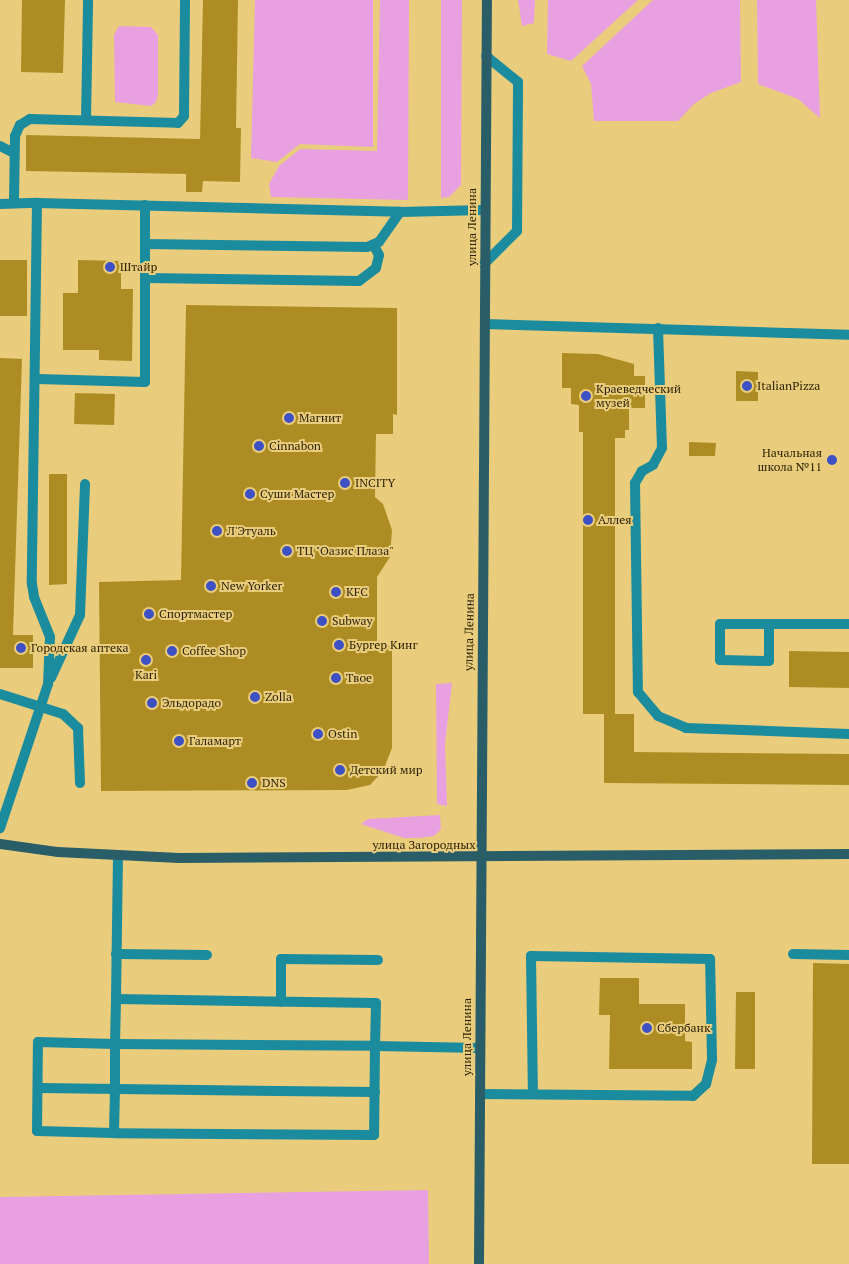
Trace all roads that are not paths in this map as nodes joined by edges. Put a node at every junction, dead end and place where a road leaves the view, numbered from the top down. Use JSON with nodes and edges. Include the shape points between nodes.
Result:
{"nodes":[{"id":1,"x":88,"y":0,"type":"edge"},
{"id":2,"x":185,"y":0,"type":"edge"},
{"id":3,"x":487,"y":0,"type":"edge"},
{"id":4,"x":486,"y":56,"type":"junction"},
{"id":5,"x":86,"y":120,"type":"junction"},
{"id":6,"x":0,"y":146,"type":"edge"},
{"id":7,"x":12,"y":152,"type":"junction"},
{"id":8,"x":14,"y":201,"type":"junction"},
{"id":9,"x":37,"y":203,"type":"junction"},
{"id":10,"x":0,"y":204,"type":"edge"},
{"id":11,"x":145,"y":205,"type":"junction"},
{"id":12,"x":484,"y":210,"type":"junction"},
{"id":13,"x":400,"y":212,"type":"junction"},
{"id":14,"x":145,"y":244,"type":"junction"},
{"id":15,"x":374,"y":246,"type":"junction"},
{"id":16,"x":484,"y":264,"type":"junction"},
{"id":17,"x":145,"y":278,"type":"junction"},
{"id":18,"x":485,"y":324,"type":"junction"},
{"id":19,"x":658,"y":328,"type":"junction"},
{"id":20,"x":849,"y":334,"type":"edge"},
{"id":21,"x":37,"y":378,"type":"junction"},
{"id":22,"x":85,"y":484,"type":"dead end"},
{"id":23,"x":769,"y":624,"type":"junction"},
{"id":24,"x":849,"y":624,"type":"edge"},
{"id":25,"x":48,"y":684,"type":"junction"},
{"id":26,"x":0,"y":694,"type":"edge"},
{"id":27,"x":39,"y":708,"type":"junction"},
{"id":28,"x":849,"y":734,"type":"edge"},
{"id":29,"x":80,"y":783,"type":"dead end"},
{"id":30,"x":0,"y":828,"type":"edge"},
{"id":31,"x":0,"y":844,"type":"edge"},
{"id":32,"x":849,"y":854,"type":"edge"},
{"id":33,"x":118,"y":855,"type":"junction"},
{"id":34,"x":479,"y":858,"type":"junction"},
{"id":35,"x":116,"y":954,"type":"junction"},
{"id":36,"x":793,"y":954,"type":"dead end"},
{"id":37,"x":207,"y":955,"type":"dead end"},
{"id":38,"x":849,"y":955,"type":"edge"},
{"id":39,"x":378,"y":960,"type":"dead end"},
{"id":40,"x":116,"y":1000,"type":"junction"},
{"id":41,"x":281,"y":1002,"type":"junction"},
{"id":42,"x":115,"y":1044,"type":"junction"},
{"id":43,"x":375,"y":1046,"type":"junction"},
{"id":44,"x":480,"y":1048,"type":"junction"},
{"id":45,"x":38,"y":1088,"type":"junction"},
{"id":46,"x":115,"y":1089,"type":"junction"},
{"id":47,"x":374,"y":1092,"type":"junction"},
{"id":48,"x":480,"y":1094,"type":"junction"},
{"id":49,"x":533,"y":1094,"type":"junction"},
{"id":50,"x":114,"y":1132,"type":"junction"},
{"id":51,"x":479,"y":1264,"type":"edge"}],
"edges":[{"from":1,"to":5,"type":"lane"},
{"from":2,"to":5,"type":"lane","via":[[184,116],[178,122]]},
{"from":3,"to":4,"type":"main road","name":"улица Ленина"},
{"from":4,"to":12,"type":"main road","name":"улица Ленина"},
{"from":4,"to":16,"type":"lane","via":[[518,82],[517,201],[516,231]]},
{"from":5,"to":7,"type":"lane","via":[[30,119],[20,125]]},
{"from":6,"to":7,"type":"lane"},
{"from":7,"to":8,"type":"lane"},
{"from":8,"to":9,"type":"lane"},
{"from":8,"to":10,"type":"lane"},
{"from":9,"to":11,"type":"lane"},
{"from":9,"to":21,"type":"lane"},
{"from":11,"to":13,"type":"lane"},
{"from":11,"to":14,"type":"lane"},
{"from":12,"to":13,"type":"lane"},
{"from":12,"to":16,"type":"main road","name":"улица Ленина"},
{"from":13,"to":15,"type":"lane"},
{"from":14,"to":15,"type":"lane"},
{"from":14,"to":17,"type":"lane"},
{"from":15,"to":17,"type":"lane","via":[[379,255],[376,268],[359,280]]},
{"from":16,"to":18,"type":"main road","name":"улица Ленина"},
{"from":17,"to":21,"type":"lane","via":[[144,382]]},
{"from":18,"to":19,"type":"lane"},
{"from":18,"to":34,"type":"main road","name":"улица Ленина"},
{"from":19,"to":20,"type":"lane"},
{"from":19,"to":28,"type":"lane","via":[[662,448],[653,465],[642,471],[635,483],[638,692],[658,716],[686,728]]},
{"from":21,"to":25,"type":"lane","via":[[32,584],[50,637]]},
{"from":22,"to":25,"type":"lane","via":[[80,615]]},
{"from":23,"to":23,"type":"lane","via":[[720,624],[720,660],[769,661]]},
{"from":23,"to":24,"type":"lane"},
{"from":25,"to":27,"type":"lane"},
{"from":26,"to":27,"type":"lane"},
{"from":27,"to":29,"type":"lane","via":[[63,714],[78,728]]},
{"from":27,"to":30,"type":"lane"},
{"from":31,"to":33,"type":"main road","name":"улица Загородных"},
{"from":32,"to":34,"type":"main road","name":"улица Загородных"},
{"from":33,"to":34,"type":"main road","name":"улица Загородных"},
{"from":33,"to":35,"type":"lane"},
{"from":34,"to":44,"type":"main road","name":"улица Ленина"},
{"from":35,"to":37,"type":"lane"},
{"from":35,"to":40,"type":"lane"},
{"from":36,"to":38,"type":"lane"},
{"from":39,"to":41,"type":"lane","via":[[282,958]]},
{"from":40,"to":41,"type":"lane"},
{"from":40,"to":42,"type":"lane"},
{"from":41,"to":43,"type":"lane","via":[[376,1003]]},
{"from":42,"to":43,"type":"lane"},
{"from":42,"to":45,"type":"lane","via":[[38,1042]]},
{"from":42,"to":46,"type":"lane"},
{"from":43,"to":44,"type":"lane"},
{"from":43,"to":47,"type":"lane"},
{"from":44,"to":48,"type":"main road","name":"улица Ленина"},
{"from":45,"to":46,"type":"lane"},
{"from":45,"to":50,"type":"lane","via":[[37,1132]]},
{"from":46,"to":47,"type":"lane"},
{"from":46,"to":50,"type":"lane"},
{"from":47,"to":50,"type":"lane","via":[[374,1135]]},
{"from":48,"to":49,"type":"lane"},
{"from":48,"to":51,"type":"main road","name":"улица Ленина"},
{"from":49,"to":49,"type":"lane","via":[[531,956],[710,959],[712,1060],[706,1084],[693,1096]]}]}
